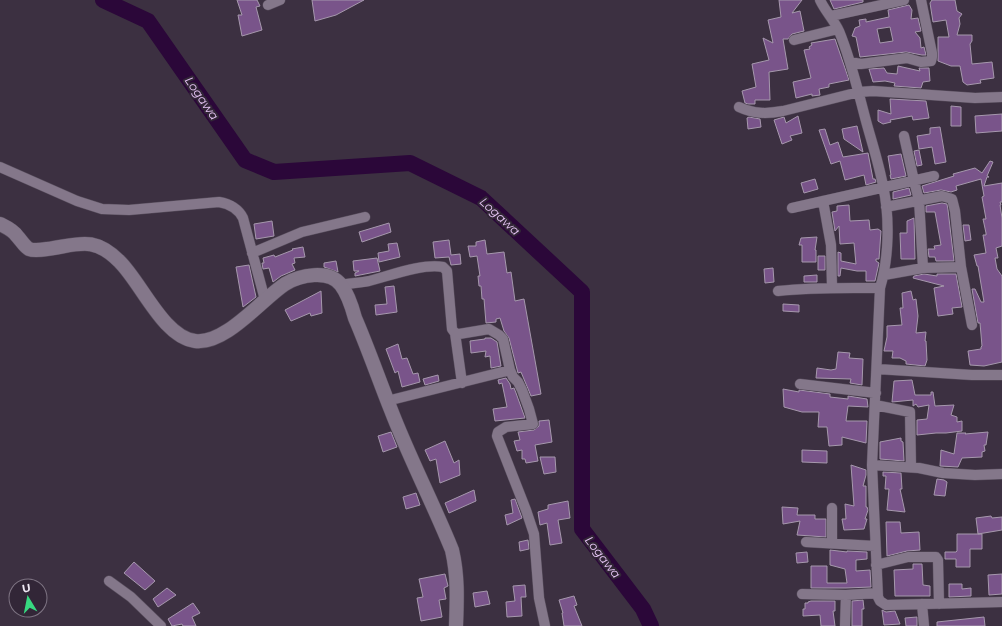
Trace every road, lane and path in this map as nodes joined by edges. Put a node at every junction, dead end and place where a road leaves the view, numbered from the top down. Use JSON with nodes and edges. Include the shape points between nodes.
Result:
{"nodes":[{"id":1,"x":280,"y":0,"type":"edge"},
{"id":2,"x":820,"y":0,"type":"edge"},
{"id":3,"x":904,"y":0,"type":"edge"},
{"id":4,"x":921,"y":0,"type":"edge"},
{"id":5,"x":268,"y":5,"type":"dead end"},
{"id":6,"x":831,"y":16,"type":"junction"},
{"id":7,"x":838,"y":29,"type":"junction"},
{"id":8,"x":794,"y":40,"type":"dead end"},
{"id":9,"x":850,"y":62,"type":"junction"},
{"id":10,"x":859,"y":92,"type":"junction"},
{"id":11,"x":1002,"y":97,"type":"edge"},
{"id":12,"x":739,"y":106,"type":"dead end"},
{"id":13,"x":904,"y":136,"type":"dead end"},
{"id":14,"x":0,"y":167,"type":"edge"},
{"id":15,"x":934,"y":176,"type":"dead end"},
{"id":16,"x":914,"y":181,"type":"junction"},
{"id":17,"x":884,"y":188,"type":"junction"},
{"id":18,"x":919,"y":200,"type":"junction"},
{"id":19,"x":823,"y":201,"type":"junction"},
{"id":20,"x":886,"y":207,"type":"junction"},
{"id":21,"x":792,"y":208,"type":"dead end"},
{"id":22,"x":365,"y":217,"type":"dead end"},
{"id":23,"x":0,"y":224,"type":"edge"},
{"id":24,"x":252,"y":253,"type":"junction"},
{"id":25,"x":961,"y":267,"type":"junction"},
{"id":26,"x":923,"y":268,"type":"junction"},
{"id":27,"x":884,"y":275,"type":"junction"},
{"id":28,"x":342,"y":285,"type":"junction"},
{"id":29,"x":832,"y":287,"type":"junction"},
{"id":30,"x":880,"y":288,"type":"junction"},
{"id":31,"x":778,"y":291,"type":"dead end"},
{"id":32,"x":265,"y":300,"type":"junction"},
{"id":33,"x":972,"y":325,"type":"dead end"},
{"id":34,"x":455,"y":333,"type":"junction"},
{"id":35,"x":877,"y":369,"type":"junction"},
{"id":36,"x":510,"y":370,"type":"junction"},
{"id":37,"x":1002,"y":375,"type":"edge"},
{"id":38,"x":462,"y":383,"type":"junction"},
{"id":39,"x":800,"y":384,"type":"dead end"},
{"id":40,"x":876,"y":393,"type":"junction"},
{"id":41,"x":387,"y":402,"type":"junction"},
{"id":42,"x":875,"y":405,"type":"junction"},
{"id":43,"x":872,"y":465,"type":"junction"},
{"id":44,"x":911,"y":467,"type":"junction"},
{"id":45,"x":1002,"y":474,"type":"edge"},
{"id":46,"x":832,"y":508,"type":"dead end"},
{"id":47,"x":806,"y":542,"type":"dead end"},
{"id":48,"x":832,"y":543,"type":"junction"},
{"id":49,"x":875,"y":546,"type":"junction"},
{"id":50,"x":876,"y":565,"type":"junction"},
{"id":51,"x":109,"y":581,"type":"dead end"},
{"id":52,"x":877,"y":593,"type":"junction"},
{"id":53,"x":802,"y":594,"type":"dead end"},
{"id":54,"x":846,"y":595,"type":"junction"},
{"id":55,"x":1002,"y":602,"type":"edge"},
{"id":56,"x":922,"y":604,"type":"junction"},
{"id":57,"x":939,"y":604,"type":"junction"},
{"id":58,"x":161,"y":626,"type":"edge"},
{"id":59,"x":456,"y":626,"type":"edge"},
{"id":60,"x":545,"y":626,"type":"edge"},
{"id":61,"x":845,"y":626,"type":"edge"},
{"id":62,"x":924,"y":626,"type":"edge"}],
"edges":[{"from":1,"to":5,"type":"street"},
{"from":2,"to":6,"type":"street"},
{"from":3,"to":6,"type":"street"},
{"from":4,"to":9,"type":"street","via":[[932,53],[931,61],[921,62],[907,58],[861,64]]},
{"from":6,"to":7,"type":"street"},
{"from":7,"to":8,"type":"street"},
{"from":7,"to":9,"type":"street"},
{"from":9,"to":10,"type":"street"},
{"from":10,"to":11,"type":"street"},
{"from":10,"to":12,"type":"street","via":[[783,112],[758,113]]},
{"from":10,"to":17,"type":"street"},
{"from":13,"to":16,"type":"street"},
{"from":14,"to":24,"type":"street","via":[[77,201],[102,209],[129,210],[219,202],[227,204],[241,216]]},
{"from":15,"to":16,"type":"street"},
{"from":16,"to":17,"type":"street"},
{"from":16,"to":18,"type":"street"},
{"from":17,"to":19,"type":"street"},
{"from":17,"to":20,"type":"street"},
{"from":18,"to":20,"type":"street"},
{"from":18,"to":25,"type":"street","via":[[942,196],[952,200]]},
{"from":18,"to":26,"type":"street"},
{"from":19,"to":21,"type":"street"},
{"from":19,"to":29,"type":"street","via":[[831,244]]},
{"from":20,"to":27,"type":"street","via":[[888,243]]},
{"from":22,"to":24,"type":"street","via":[[302,232]]},
{"from":23,"to":32,"type":"main road","via":[[16,235],[29,249],[40,250],[88,243],[101,247],[120,261],[158,313],[173,331],[184,339],[204,342],[217,338]]},
{"from":24,"to":32,"type":"street"},
{"from":25,"to":26,"type":"street"},
{"from":25,"to":33,"type":"street"},
{"from":26,"to":27,"type":"street"},
{"from":27,"to":30,"type":"street"},
{"from":28,"to":32,"type":"main road","via":[[326,276],[304,277],[285,284]]},
{"from":28,"to":34,"type":"street","via":[[369,281],[395,273],[443,267],[447,271],[452,329]]},
{"from":28,"to":41,"type":"main road"},
{"from":29,"to":30,"type":"street"},
{"from":29,"to":31,"type":"street"},
{"from":30,"to":35,"type":"street"},
{"from":34,"to":36,"type":"street","via":[[489,330],[495,332],[503,339]]},
{"from":34,"to":38,"type":"street"},
{"from":35,"to":37,"type":"street"},
{"from":35,"to":40,"type":"street"},
{"from":36,"to":38,"type":"street"},
{"from":36,"to":60,"type":"street","via":[[522,390],[533,424],[506,427],[498,432],[497,436],[534,534],[539,598]]},
{"from":38,"to":41,"type":"street"},
{"from":39,"to":40,"type":"street"},
{"from":40,"to":42,"type":"street"},
{"from":41,"to":59,"type":"main road","via":[[452,550],[458,586]]},
{"from":42,"to":43,"type":"street"},
{"from":42,"to":44,"type":"street","via":[[910,412]]},
{"from":43,"to":44,"type":"street"},
{"from":43,"to":49,"type":"street"},
{"from":44,"to":45,"type":"street","via":[[943,473]]},
{"from":46,"to":48,"type":"street"},
{"from":47,"to":48,"type":"street"},
{"from":48,"to":49,"type":"street"},
{"from":49,"to":50,"type":"street"},
{"from":50,"to":52,"type":"street"},
{"from":50,"to":57,"type":"street","via":[[908,557],[936,557]]},
{"from":51,"to":58,"type":"street","via":[[131,597]]},
{"from":52,"to":54,"type":"street"},
{"from":52,"to":56,"type":"street","via":[[880,602],[886,605]]},
{"from":53,"to":54,"type":"street"},
{"from":54,"to":61,"type":"street"},
{"from":55,"to":57,"type":"street"},
{"from":56,"to":57,"type":"street"},
{"from":56,"to":62,"type":"street"}]}
